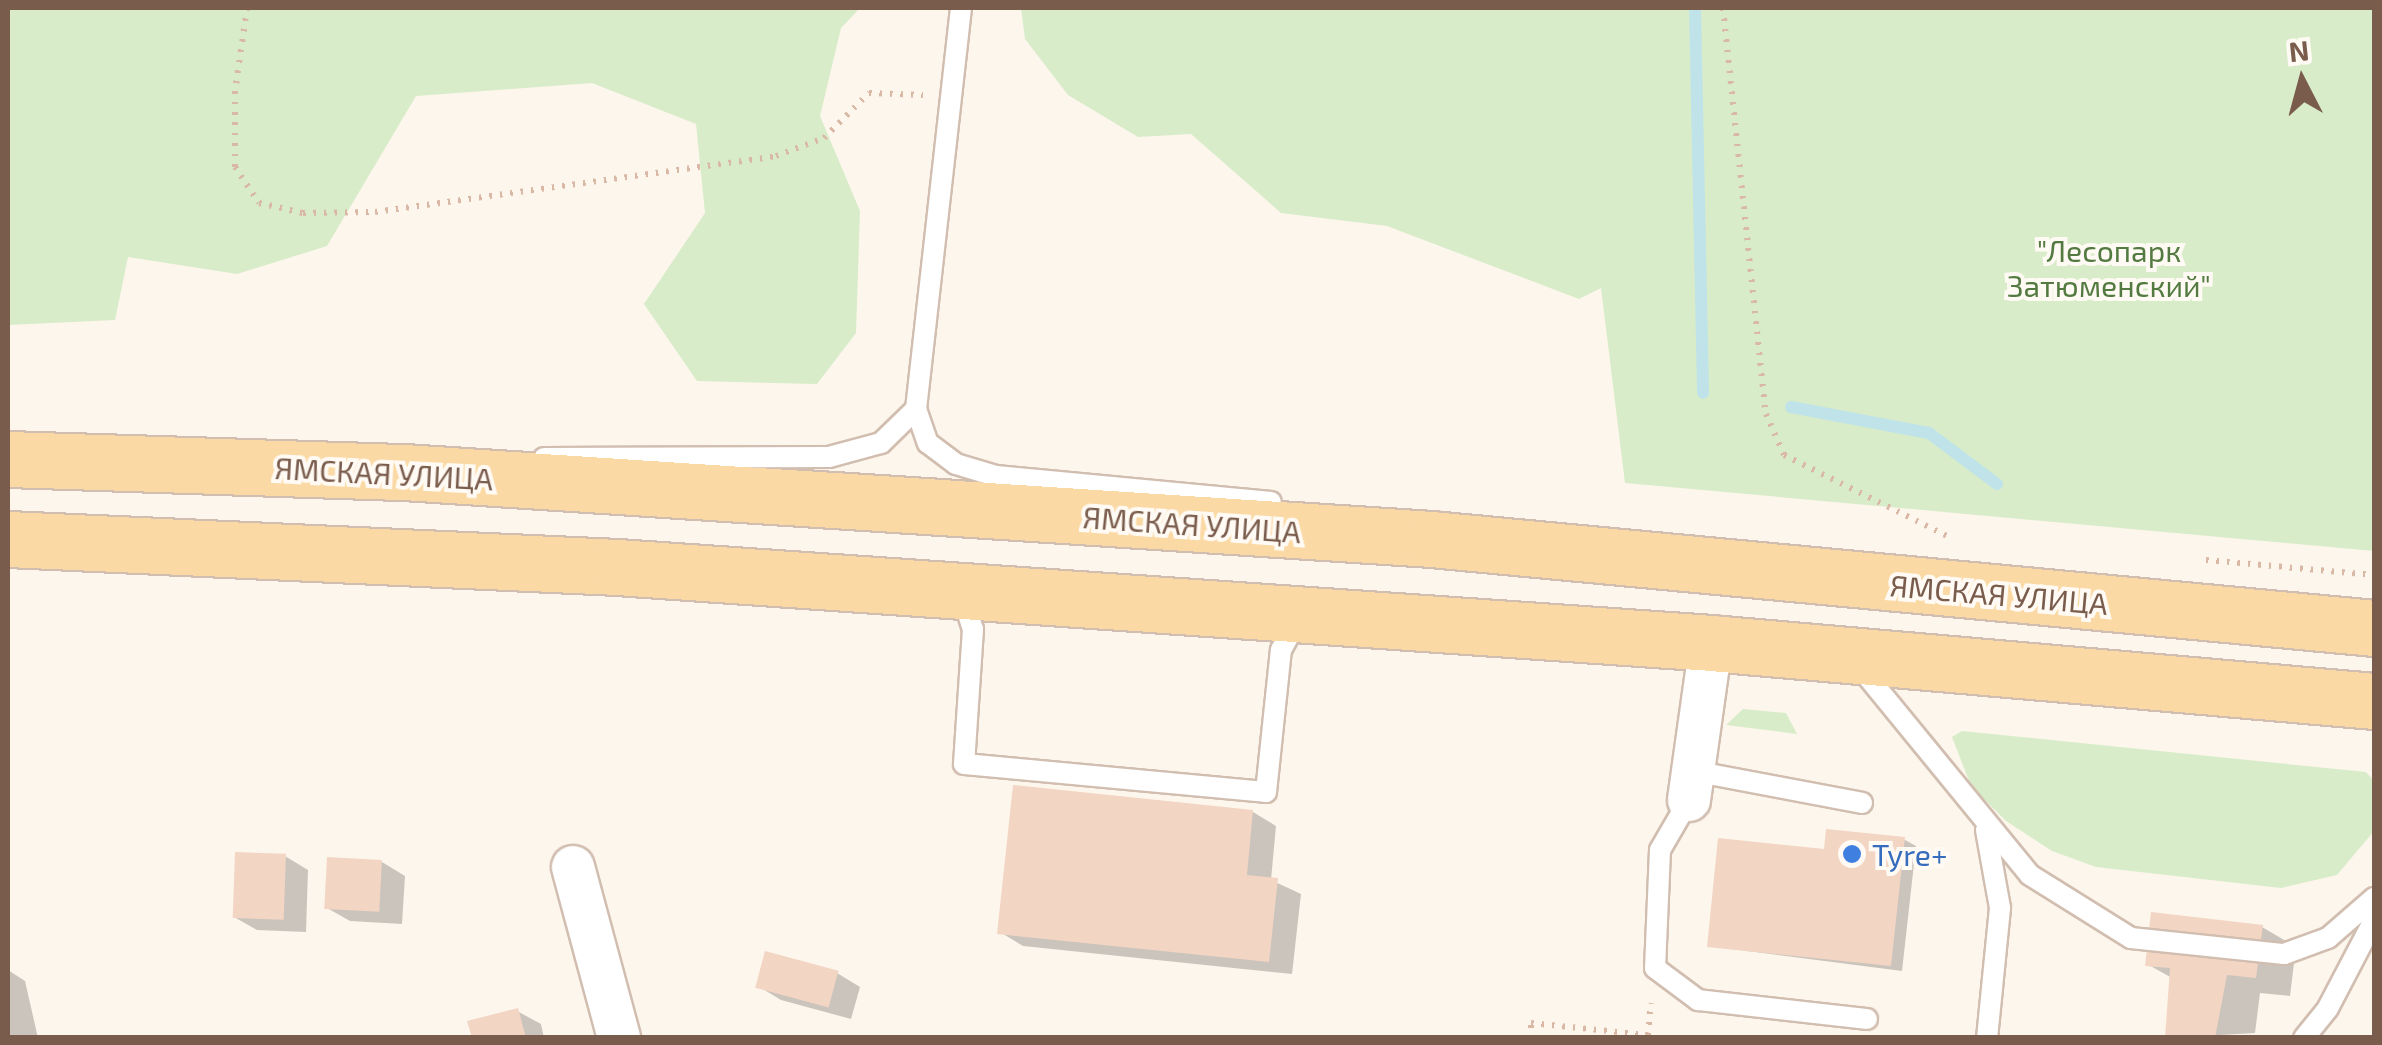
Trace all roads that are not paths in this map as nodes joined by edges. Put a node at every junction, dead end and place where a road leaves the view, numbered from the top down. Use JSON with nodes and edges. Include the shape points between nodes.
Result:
{"nodes":[{"id":1,"x":961,"y":8,"type":"edge"},
{"id":2,"x":916,"y":409,"type":"junction"},
{"id":3,"x":8,"y":460,"type":"edge"},
{"id":4,"x":404,"y":472,"type":"junction"},
{"id":5,"x":8,"y":539,"type":"edge"},
{"id":6,"x":1431,"y":539,"type":"junction"},
{"id":7,"x":962,"y":592,"type":"junction"},
{"id":8,"x":1300,"y":616,"type":"junction"},
{"id":9,"x":2374,"y":628,"type":"edge"},
{"id":10,"x":1711,"y":643,"type":"junction"},
{"id":11,"x":1851,"y":656,"type":"junction"},
{"id":12,"x":2374,"y":701,"type":"edge"},
{"id":13,"x":1691,"y":785,"type":"junction"},
{"id":14,"x":1862,"y":803,"type":"dead end"},
{"id":15,"x":1986,"y":828,"type":"junction"},
{"id":16,"x":574,"y":867,"type":"dead end"},
{"id":17,"x":2374,"y":898,"type":"edge"},
{"id":18,"x":2374,"y":920,"type":"edge"},
{"id":19,"x":1868,"y":1019,"type":"dead end"},
{"id":20,"x":619,"y":1038,"type":"edge"},
{"id":21,"x":1986,"y":1038,"type":"edge"},
{"id":22,"x":2304,"y":1038,"type":"edge"}],
"edges":[{"from":1,"to":2,"type":"lane"},
{"from":2,"to":4,"type":"lane","via":[[880,443],[829,457],[768,462],[581,454]]},
{"from":2,"to":6,"type":"lane","via":[[928,444],[956,464],[996,476],[1311,506]]},
{"from":3,"to":4,"type":"main road","name":"ЯМСКАЯ УЛИЦА"},
{"from":4,"to":6,"type":"main road","name":"ЯМСКАЯ УЛИЦА"},
{"from":5,"to":7,"type":"main road","via":[[403,554]]},
{"from":6,"to":9,"type":"main road","name":"ЯМСКАЯ УЛИЦА"},
{"from":7,"to":8,"type":"main road"},
{"from":7,"to":8,"type":"lane","via":[[973,629],[964,764],[1266,792],[1281,650]]},
{"from":8,"to":10,"type":"main road"},
{"from":10,"to":11,"type":"main road"},
{"from":10,"to":13,"type":"street"},
{"from":11,"to":12,"type":"main road"},
{"from":11,"to":15,"type":"lane"},
{"from":13,"to":14,"type":"lane"},
{"from":13,"to":19,"type":"lane","via":[[1660,850],[1656,968],[1698,1000]]},
{"from":15,"to":17,"type":"lane","via":[[2030,876],[2131,938],[2284,954],[2328,938]]},
{"from":15,"to":21,"type":"lane","via":[[2000,908]]},
{"from":16,"to":20,"type":"street"},
{"from":18,"to":22,"type":"lane","via":[[2328,1008]]}]}
